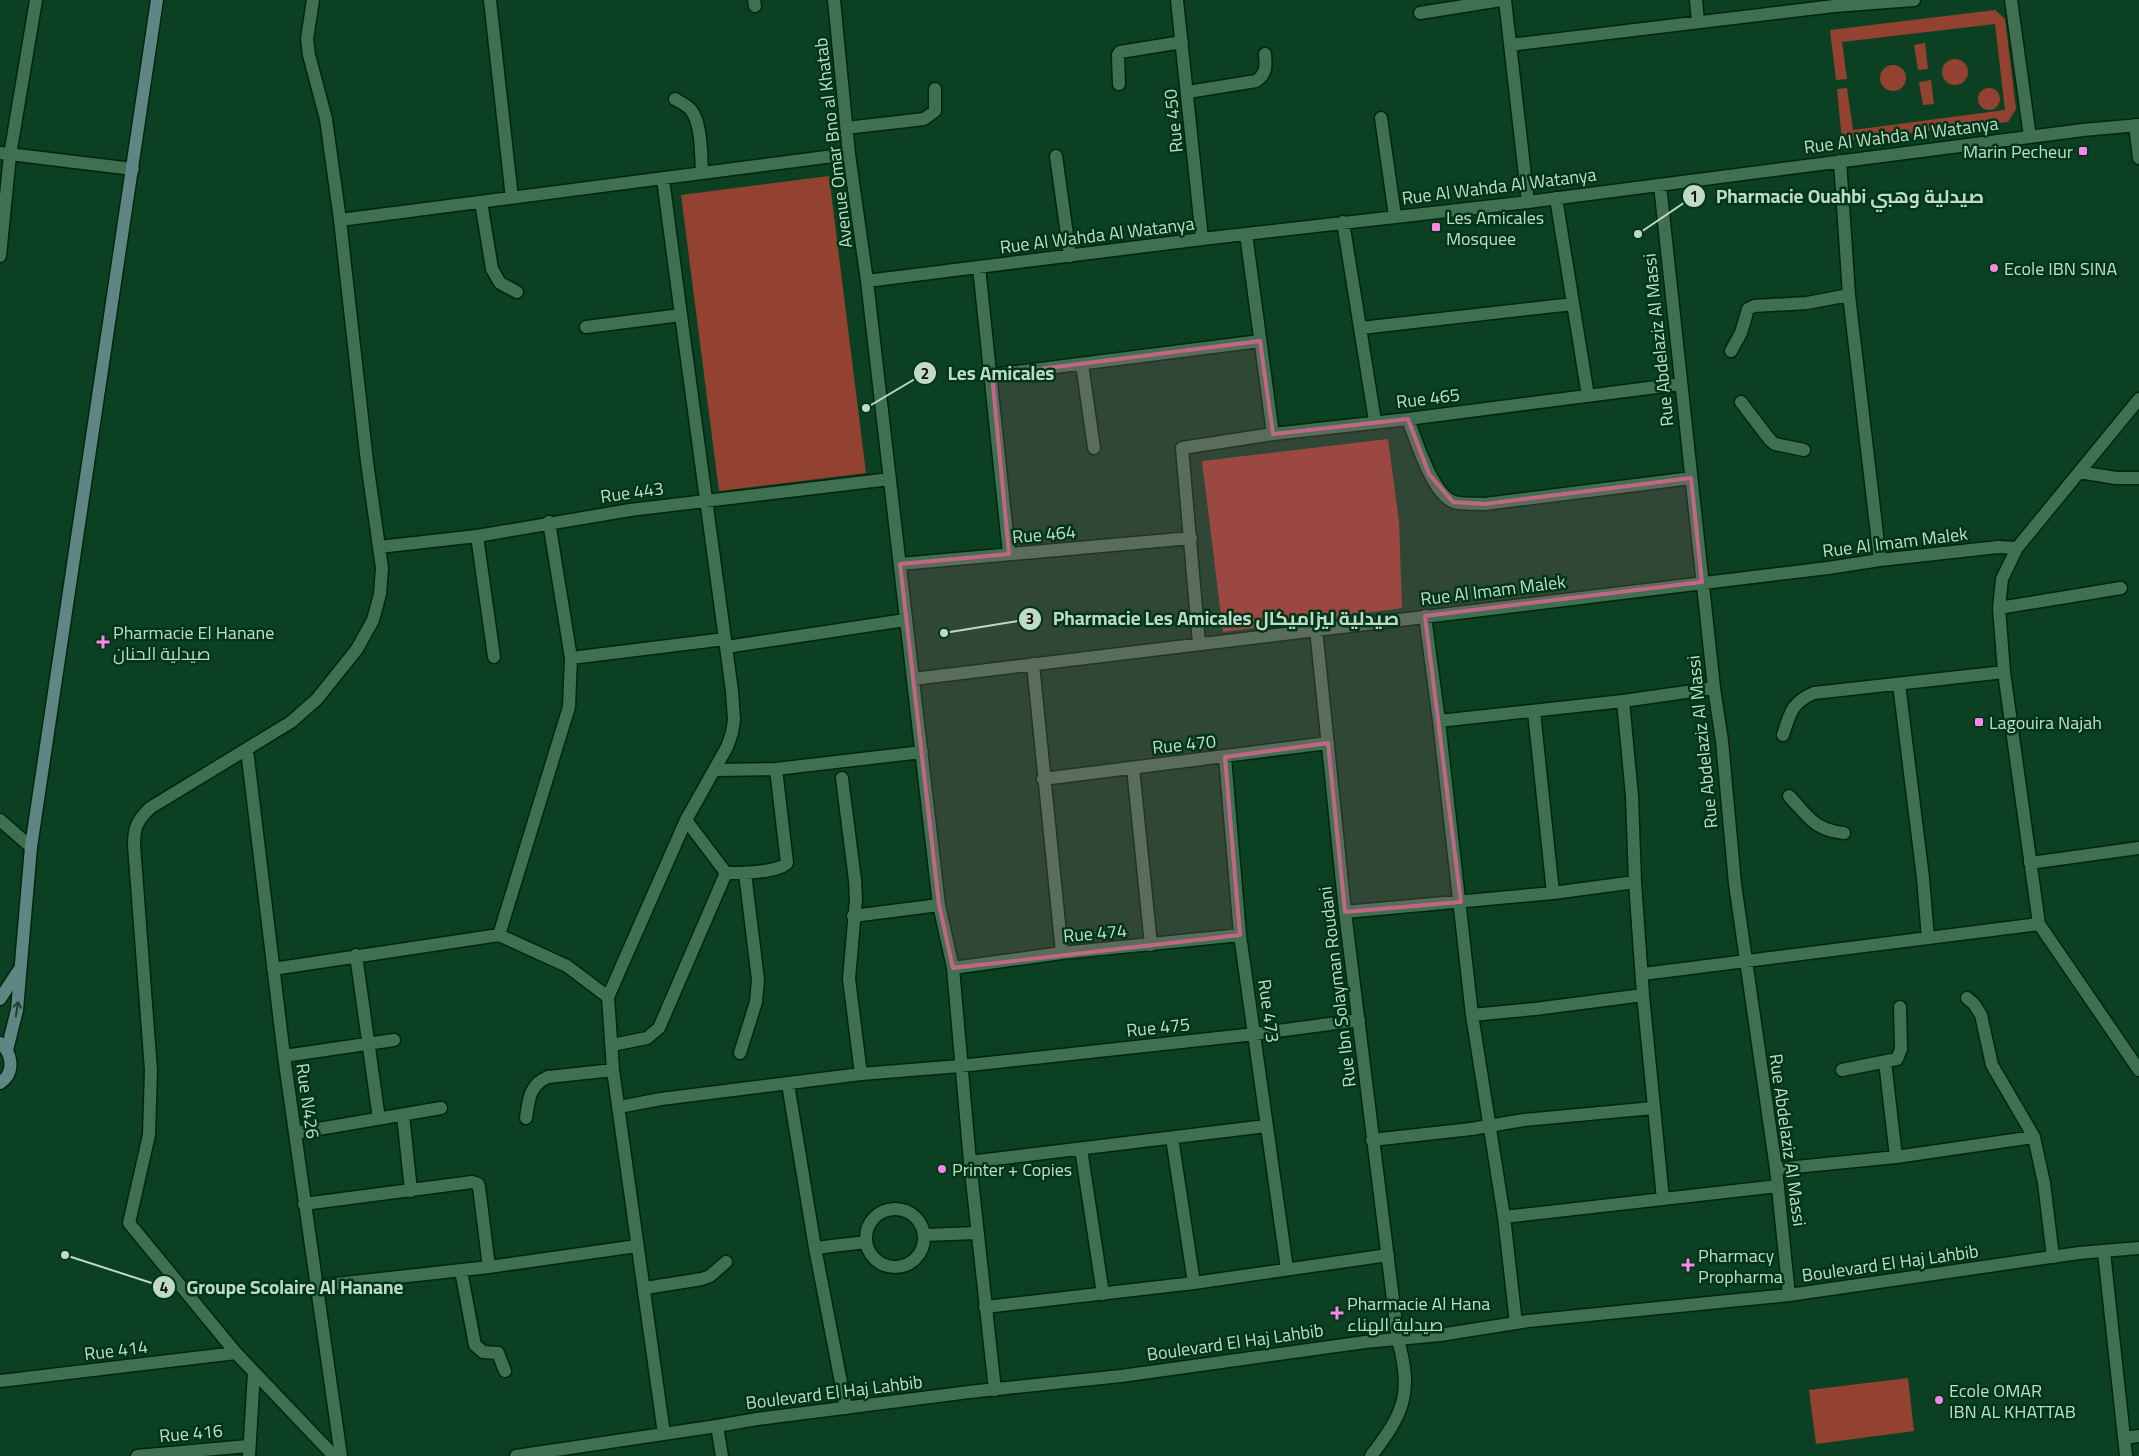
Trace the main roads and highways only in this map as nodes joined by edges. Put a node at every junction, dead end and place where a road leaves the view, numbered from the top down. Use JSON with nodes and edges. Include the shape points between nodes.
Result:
{"nodes":[{"id":1,"x":157,"y":0,"type":"edge"},
{"id":2,"x":21,"y":968,"type":"junction"},
{"id":3,"x":0,"y":998,"type":"edge"},
{"id":4,"x":4,"y":1046,"type":"edge"},
{"id":5,"x":0,"y":1083,"type":"edge"}],
"edges":[{"from":1,"to":2,"type":"main road","via":[[31,847]]},
{"from":2,"to":3,"type":"main road"},
{"from":4,"to":2,"type":"main road","one_way":true,"via":[[17,1010]]},
{"from":4,"to":5,"type":"main road","via":[[11,1066]]}]}
